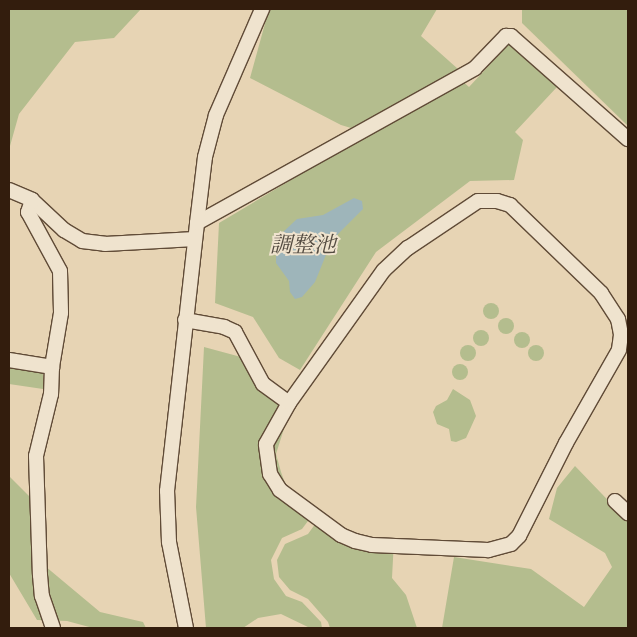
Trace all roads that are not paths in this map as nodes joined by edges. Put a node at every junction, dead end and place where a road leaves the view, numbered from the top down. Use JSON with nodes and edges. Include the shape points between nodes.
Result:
{"nodes":[{"id":1,"x":262,"y":9,"type":"edge"},
{"id":2,"x":628,"y":139,"type":"edge"},
{"id":3,"x":9,"y":190,"type":"edge"},
{"id":4,"x":32,"y":200,"type":"junction"},
{"id":5,"x":197,"y":223,"type":"junction"},
{"id":6,"x":195,"y":239,"type":"junction"},
{"id":7,"x":185,"y":320,"type":"junction"},
{"id":8,"x":9,"y":360,"type":"edge"},
{"id":9,"x":52,"y":367,"type":"junction"},
{"id":10,"x":289,"y":403,"type":"junction"},
{"id":11,"x":615,"y":501,"type":"dead end"},
{"id":12,"x":628,"y":512,"type":"edge"},
{"id":13,"x":53,"y":628,"type":"edge"},
{"id":14,"x":186,"y":628,"type":"edge"}],
"edges":[{"from":1,"to":5,"type":"street","via":[[216,115],[205,156]]},
{"from":2,"to":5,"type":"street","via":[[511,36],[506,36],[475,68]]},
{"from":3,"to":4,"type":"street"},
{"from":4,"to":6,"type":"street","via":[[64,230],[82,241],[105,244]]},
{"from":4,"to":9,"type":"street","via":[[28,212],[60,270],[61,313]]},
{"from":5,"to":6,"type":"street"},
{"from":6,"to":7,"type":"street"},
{"from":7,"to":10,"type":"street","via":[[235,332],[263,384]]},
{"from":7,"to":14,"type":"street","via":[[167,491],[167,520]]},
{"from":8,"to":9,"type":"street"},
{"from":9,"to":13,"type":"street","via":[[51,394],[36,470],[42,596]]},
{"from":10,"to":10,"type":"street","via":[[384,270],[416,242],[478,201],[496,201],[520,213],[601,293],[618,319],[622,335],[614,363],[566,443],[519,536],[499,549],[372,545],[341,535],[292,500],[270,474],[266,444]]},
{"from":11,"to":12,"type":"street"}]}
